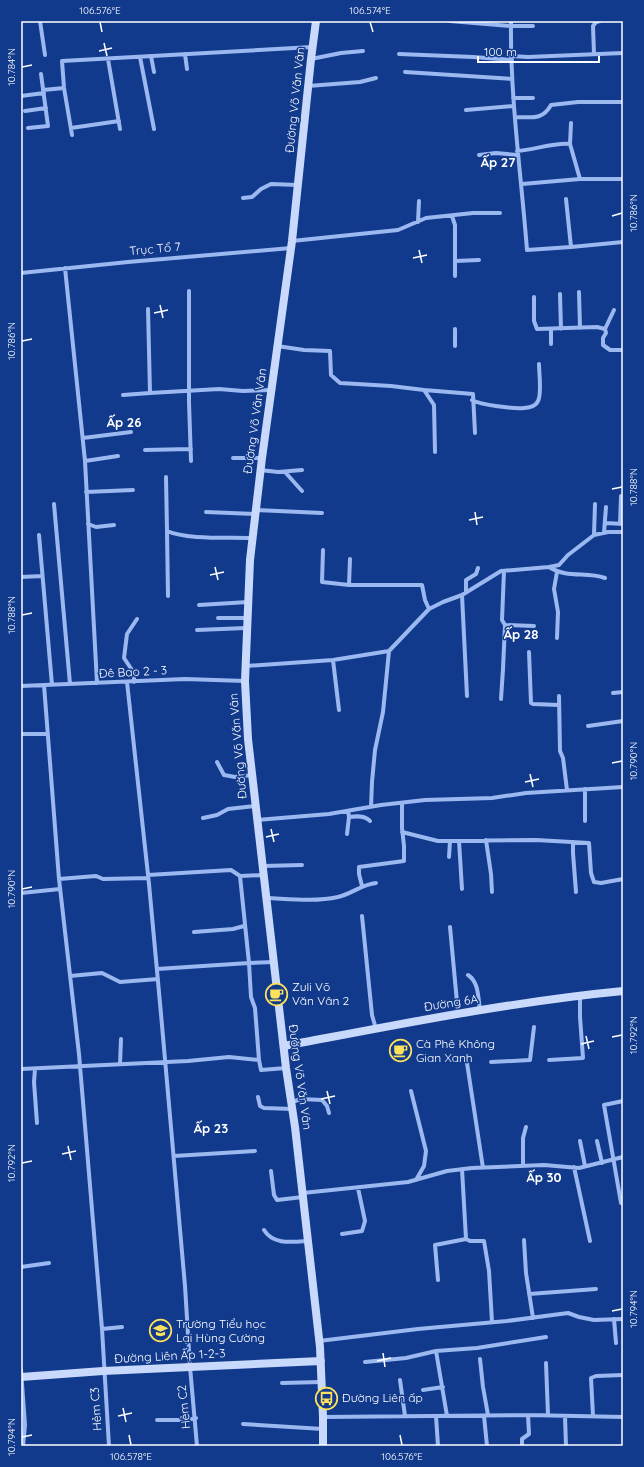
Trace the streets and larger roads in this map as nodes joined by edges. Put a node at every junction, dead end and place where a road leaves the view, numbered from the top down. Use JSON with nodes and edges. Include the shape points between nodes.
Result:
{"nodes":[{"id":1,"x":40,"y":21,"type":"edge"},
{"id":2,"x":316,"y":21,"type":"edge"},
{"id":3,"x":450,"y":21,"type":"edge"},
{"id":4,"x":600,"y":21,"type":"edge"},
{"id":5,"x":511,"y":23,"type":"edge"},
{"id":6,"x":533,"y":26,"type":"dead end"},
{"id":7,"x":312,"y":47,"type":"junction"},
{"id":8,"x":363,"y":51,"type":"dead end"},
{"id":9,"x":623,"y":53,"type":"edge"},
{"id":10,"x":45,"y":54,"type":"dead end"},
{"id":11,"x":185,"y":54,"type":"junction"},
{"id":12,"x":399,"y":54,"type":"dead end"},
{"id":13,"x":594,"y":54,"type":"junction"},
{"id":14,"x":151,"y":56,"type":"junction"},
{"id":15,"x":140,"y":57,"type":"junction"},
{"id":16,"x":512,"y":58,"type":"junction"},
{"id":17,"x":108,"y":59,"type":"junction"},
{"id":18,"x":311,"y":59,"type":"junction"},
{"id":19,"x":187,"y":69,"type":"dead end"},
{"id":20,"x":154,"y":72,"type":"dead end"},
{"id":21,"x":405,"y":72,"type":"dead end"},
{"id":22,"x":41,"y":74,"type":"dead end"},
{"id":23,"x":376,"y":78,"type":"dead end"},
{"id":24,"x":512,"y":79,"type":"junction"},
{"id":25,"x":308,"y":86,"type":"junction"},
{"id":26,"x":64,"y":88,"type":"junction"},
{"id":27,"x":44,"y":92,"type":"junction"},
{"id":28,"x":21,"y":96,"type":"edge"},
{"id":29,"x":514,"y":98,"type":"junction"},
{"id":30,"x":533,"y":98,"type":"dead end"},
{"id":31,"x":623,"y":102,"type":"edge"},
{"id":32,"x":514,"y":106,"type":"junction"},
{"id":33,"x":46,"y":108,"type":"junction"},
{"id":34,"x":466,"y":110,"type":"dead end"},
{"id":35,"x":25,"y":111,"type":"dead end"},
{"id":36,"x":515,"y":117,"type":"junction"},
{"id":37,"x":119,"y":121,"type":"junction"},
{"id":38,"x":571,"y":123,"type":"dead end"},
{"id":39,"x":28,"y":128,"type":"dead end"},
{"id":40,"x":71,"y":128,"type":"junction"},
{"id":41,"x":120,"y":129,"type":"dead end"},
{"id":42,"x":154,"y":129,"type":"dead end"},
{"id":43,"x":72,"y":135,"type":"dead end"},
{"id":44,"x":570,"y":144,"type":"junction"},
{"id":45,"x":517,"y":153,"type":"junction"},
{"id":46,"x":479,"y":155,"type":"dead end"},
{"id":47,"x":623,"y":179,"type":"edge"},
{"id":48,"x":580,"y":180,"type":"junction"},
{"id":49,"x":522,"y":184,"type":"junction"},
{"id":50,"x":298,"y":185,"type":"junction"},
{"id":51,"x":242,"y":198,"type":"dead end"},
{"id":52,"x":566,"y":199,"type":"dead end"},
{"id":53,"x":419,"y":201,"type":"dead end"},
{"id":54,"x":500,"y":213,"type":"dead end"},
{"id":55,"x":452,"y":216,"type":"junction"},
{"id":56,"x":418,"y":222,"type":"junction"},
{"id":57,"x":623,"y":242,"type":"edge"},
{"id":58,"x":292,"y":245,"type":"junction"},
{"id":59,"x":570,"y":247,"type":"junction"},
{"id":60,"x":479,"y":260,"type":"dead end"},
{"id":61,"x":455,"y":261,"type":"junction"},
{"id":62,"x":65,"y":268,"type":"junction"},
{"id":63,"x":21,"y":273,"type":"edge"},
{"id":64,"x":455,"y":276,"type":"dead end"},
{"id":65,"x":189,"y":291,"type":"dead end"},
{"id":66,"x":579,"y":292,"type":"dead end"},
{"id":67,"x":560,"y":294,"type":"dead end"},
{"id":68,"x":534,"y":297,"type":"dead end"},
{"id":69,"x":148,"y":309,"type":"dead end"},
{"id":70,"x":614,"y":310,"type":"dead end"},
{"id":71,"x":580,"y":328,"type":"junction"},
{"id":72,"x":455,"y":329,"type":"dead end"},
{"id":73,"x":552,"y":329,"type":"junction"},
{"id":74,"x":561,"y":329,"type":"junction"},
{"id":75,"x":605,"y":329,"type":"junction"},
{"id":76,"x":551,"y":344,"type":"dead end"},
{"id":77,"x":277,"y":346,"type":"junction"},
{"id":78,"x":455,"y":346,"type":"dead end"},
{"id":79,"x":623,"y":350,"type":"edge"},
{"id":80,"x":539,"y":364,"type":"dead end"},
{"id":81,"x":271,"y":390,"type":"junction"},
{"id":82,"x":424,"y":390,"type":"junction"},
{"id":83,"x":190,"y":391,"type":"junction"},
{"id":84,"x":150,"y":393,"type":"junction"},
{"id":85,"x":124,"y":395,"type":"dead end"},
{"id":86,"x":485,"y":397,"type":"dead end"},
{"id":87,"x":472,"y":400,"type":"junction"},
{"id":88,"x":484,"y":404,"type":"junction"},
{"id":89,"x":131,"y":432,"type":"dead end"},
{"id":90,"x":475,"y":433,"type":"dead end"},
{"id":91,"x":83,"y":438,"type":"junction"},
{"id":92,"x":191,"y":449,"type":"junction"},
{"id":93,"x":145,"y":450,"type":"dead end"},
{"id":94,"x":435,"y":452,"type":"dead end"},
{"id":95,"x":118,"y":456,"type":"dead end"},
{"id":96,"x":233,"y":458,"type":"dead end"},
{"id":97,"x":262,"y":458,"type":"junction"},
{"id":98,"x":85,"y":461,"type":"junction"},
{"id":99,"x":191,"y":461,"type":"dead end"},
{"id":100,"x":260,"y":470,"type":"junction"},
{"id":101,"x":302,"y":470,"type":"dead end"},
{"id":102,"x":285,"y":472,"type":"junction"},
{"id":103,"x":166,"y":477,"type":"dead end"},
{"id":104,"x":133,"y":490,"type":"dead end"},
{"id":105,"x":302,"y":491,"type":"dead end"},
{"id":106,"x":86,"y":492,"type":"junction"},
{"id":107,"x":621,"y":496,"type":"dead end"},
{"id":108,"x":54,"y":504,"type":"dead end"},
{"id":109,"x":595,"y":504,"type":"dead end"},
{"id":110,"x":606,"y":507,"type":"dead end"},
{"id":111,"x":206,"y":512,"type":"dead end"},
{"id":112,"x":255,"y":512,"type":"junction"},
{"id":113,"x":322,"y":513,"type":"dead end"},
{"id":114,"x":606,"y":522,"type":"junction"},
{"id":115,"x":88,"y":524,"type":"junction"},
{"id":116,"x":622,"y":524,"type":"edge"},
{"id":117,"x":114,"y":525,"type":"dead end"},
{"id":118,"x":168,"y":531,"type":"junction"},
{"id":119,"x":623,"y":532,"type":"edge"},
{"id":120,"x":604,"y":533,"type":"junction"},
{"id":121,"x":39,"y":535,"type":"dead end"},
{"id":122,"x":594,"y":536,"type":"junction"},
{"id":123,"x":252,"y":538,"type":"junction"},
{"id":124,"x":323,"y":550,"type":"dead end"},
{"id":125,"x":350,"y":559,"type":"dead end"},
{"id":126,"x":549,"y":567,"type":"junction"},
{"id":127,"x":478,"y":568,"type":"dead end"},
{"id":128,"x":504,"y":571,"type":"junction"},
{"id":129,"x":557,"y":572,"type":"junction"},
{"id":130,"x":42,"y":576,"type":"junction"},
{"id":131,"x":21,"y":577,"type":"edge"},
{"id":132,"x":605,"y":578,"type":"dead end"},
{"id":133,"x":349,"y":585,"type":"junction"},
{"id":134,"x":464,"y":593,"type":"junction"},
{"id":135,"x":168,"y":596,"type":"dead end"},
{"id":136,"x":248,"y":602,"type":"junction"},
{"id":137,"x":199,"y":605,"type":"dead end"},
{"id":138,"x":429,"y":609,"type":"junction"},
{"id":139,"x":218,"y":618,"type":"dead end"},
{"id":140,"x":247,"y":618,"type":"junction"},
{"id":141,"x":137,"y":619,"type":"dead end"},
{"id":142,"x":505,"y":625,"type":"junction"},
{"id":143,"x":534,"y":626,"type":"dead end"},
{"id":144,"x":246,"y":628,"type":"junction"},
{"id":145,"x":198,"y":630,"type":"dead end"},
{"id":146,"x":557,"y":638,"type":"dead end"},
{"id":147,"x":389,"y":652,"type":"junction"},
{"id":148,"x":530,"y":652,"type":"dead end"},
{"id":149,"x":333,"y":660,"type":"junction"},
{"id":150,"x":246,"y":666,"type":"junction"},
{"id":151,"x":245,"y":681,"type":"junction"},
{"id":152,"x":127,"y":682,"type":"junction"},
{"id":153,"x":134,"y":682,"type":"junction"},
{"id":154,"x":97,"y":683,"type":"junction"},
{"id":155,"x":70,"y":684,"type":"junction"},
{"id":156,"x":44,"y":685,"type":"junction"},
{"id":157,"x":52,"y":685,"type":"junction"},
{"id":158,"x":21,"y":686,"type":"edge"},
{"id":159,"x":623,"y":692,"type":"edge"},
{"id":160,"x":613,"y":693,"type":"dead end"},
{"id":161,"x":467,"y":696,"type":"dead end"},
{"id":162,"x":559,"y":696,"type":"dead end"},
{"id":163,"x":501,"y":699,"type":"dead end"},
{"id":164,"x":559,"y":705,"type":"junction"},
{"id":165,"x":339,"y":710,"type":"dead end"},
{"id":166,"x":623,"y":721,"type":"edge"},
{"id":167,"x":588,"y":726,"type":"dead end"},
{"id":168,"x":21,"y":734,"type":"edge"},
{"id":169,"x":47,"y":734,"type":"junction"},
{"id":170,"x":217,"y":762,"type":"dead end"},
{"id":171,"x":252,"y":775,"type":"junction"},
{"id":172,"x":623,"y":787,"type":"edge"},
{"id":173,"x":585,"y":789,"type":"junction"},
{"id":174,"x":567,"y":790,"type":"junction"},
{"id":175,"x":402,"y":803,"type":"junction"},
{"id":176,"x":255,"y":806,"type":"junction"},
{"id":177,"x":371,"y":807,"type":"junction"},
{"id":178,"x":348,"y":811,"type":"junction"},
{"id":179,"x":349,"y":817,"type":"junction"},
{"id":180,"x":203,"y":818,"type":"dead end"},
{"id":181,"x":257,"y":820,"type":"junction"},
{"id":182,"x":585,"y":820,"type":"dead end"},
{"id":183,"x":370,"y":821,"type":"dead end"},
{"id":184,"x":402,"y":832,"type":"junction"},
{"id":185,"x":347,"y":834,"type":"dead end"},
{"id":186,"x":486,"y":840,"type":"junction"},
{"id":187,"x":450,"y":841,"type":"junction"},
{"id":188,"x":459,"y":841,"type":"junction"},
{"id":189,"x":573,"y":842,"type":"junction"},
{"id":190,"x":449,"y":857,"type":"dead end"},
{"id":191,"x":302,"y":865,"type":"dead end"},
{"id":192,"x":263,"y":866,"type":"junction"},
{"id":193,"x":264,"y":875,"type":"junction"},
{"id":194,"x":148,"y":876,"type":"junction"},
{"id":195,"x":240,"y":876,"type":"junction"},
{"id":196,"x":59,"y":879,"type":"junction"},
{"id":197,"x":623,"y":880,"type":"edge"},
{"id":198,"x":376,"y":883,"type":"dead end"},
{"id":199,"x":362,"y":886,"type":"junction"},
{"id":200,"x":60,"y":889,"type":"junction"},
{"id":201,"x":462,"y":890,"type":"dead end"},
{"id":202,"x":492,"y":892,"type":"dead end"},
{"id":203,"x":576,"y":892,"type":"dead end"},
{"id":204,"x":21,"y":893,"type":"edge"},
{"id":205,"x":267,"y":898,"type":"junction"},
{"id":206,"x":362,"y":916,"type":"dead end"},
{"id":207,"x":244,"y":926,"type":"junction"},
{"id":208,"x":450,"y":927,"type":"dead end"},
{"id":209,"x":194,"y":932,"type":"dead end"},
{"id":210,"x":274,"y":962,"type":"junction"},
{"id":211,"x":248,"y":963,"type":"junction"},
{"id":212,"x":157,"y":969,"type":"junction"},
{"id":213,"x":468,"y":975,"type":"dead end"},
{"id":214,"x":70,"y":976,"type":"junction"},
{"id":215,"x":158,"y":979,"type":"junction"},
{"id":216,"x":623,"y":991,"type":"edge"},
{"id":217,"x":580,"y":995,"type":"junction"},
{"id":218,"x":480,"y":1010,"type":"junction"},
{"id":219,"x":458,"y":1014,"type":"junction"},
{"id":220,"x":534,"y":1027,"type":"dead end"},
{"id":221,"x":376,"y":1028,"type":"junction"},
{"id":222,"x":121,"y":1039,"type":"dead end"},
{"id":223,"x":284,"y":1046,"type":"junction"},
{"id":224,"x":259,"y":1060,"type":"junction"},
{"id":225,"x":549,"y":1060,"type":"dead end"},
{"id":226,"x":165,"y":1061,"type":"junction"},
{"id":227,"x":467,"y":1062,"type":"dead end"},
{"id":228,"x":491,"y":1062,"type":"dead end"},
{"id":229,"x":120,"y":1064,"type":"junction"},
{"id":230,"x":80,"y":1065,"type":"junction"},
{"id":231,"x":35,"y":1068,"type":"junction"},
{"id":232,"x":286,"y":1068,"type":"junction"},
{"id":233,"x":21,"y":1069,"type":"edge"},
{"id":234,"x":411,"y":1092,"type":"dead end"},
{"id":235,"x":258,"y":1097,"type":"dead end"},
{"id":236,"x":623,"y":1101,"type":"edge"},
{"id":237,"x":292,"y":1105,"type":"junction"},
{"id":238,"x":329,"y":1113,"type":"dead end"},
{"id":239,"x":37,"y":1123,"type":"dead end"},
{"id":240,"x":526,"y":1127,"type":"dead end"},
{"id":241,"x":580,"y":1141,"type":"dead end"},
{"id":242,"x":598,"y":1141,"type":"dead end"},
{"id":243,"x":255,"y":1151,"type":"dead end"},
{"id":244,"x":174,"y":1156,"type":"junction"},
{"id":245,"x":623,"y":1157,"type":"edge"},
{"id":246,"x":613,"y":1160,"type":"junction"},
{"id":247,"x":602,"y":1163,"type":"junction"},
{"id":248,"x":523,"y":1166,"type":"junction"},
{"id":249,"x":585,"y":1166,"type":"junction"},
{"id":250,"x":574,"y":1167,"type":"junction"},
{"id":251,"x":483,"y":1168,"type":"junction"},
{"id":252,"x":462,"y":1169,"type":"junction"},
{"id":253,"x":271,"y":1171,"type":"dead end"},
{"id":254,"x":416,"y":1180,"type":"junction"},
{"id":255,"x":358,"y":1188,"type":"junction"},
{"id":256,"x":303,"y":1195,"type":"junction"},
{"id":257,"x":621,"y":1203,"type":"dead end"},
{"id":258,"x":264,"y":1230,"type":"dead end"},
{"id":259,"x":342,"y":1234,"type":"dead end"},
{"id":260,"x":466,"y":1239,"type":"junction"},
{"id":261,"x":524,"y":1240,"type":"dead end"},
{"id":262,"x":308,"y":1241,"type":"junction"},
{"id":263,"x":590,"y":1241,"type":"dead end"},
{"id":264,"x":49,"y":1263,"type":"dead end"},
{"id":265,"x":21,"y":1267,"type":"edge"},
{"id":266,"x":438,"y":1280,"type":"dead end"},
{"id":267,"x":596,"y":1289,"type":"dead end"},
{"id":268,"x":529,"y":1294,"type":"junction"},
{"id":269,"x":532,"y":1318,"type":"junction"},
{"id":270,"x":614,"y":1319,"type":"junction"},
{"id":271,"x":623,"y":1319,"type":"edge"},
{"id":272,"x":492,"y":1322,"type":"junction"},
{"id":273,"x":122,"y":1327,"type":"dead end"},
{"id":274,"x":102,"y":1328,"type":"junction"},
{"id":275,"x":546,"y":1337,"type":"dead end"},
{"id":276,"x":319,"y":1341,"type":"junction"},
{"id":277,"x":616,"y":1343,"type":"dead end"},
{"id":278,"x":436,"y":1351,"type":"junction"},
{"id":279,"x":480,"y":1359,"type":"dead end"},
{"id":280,"x":321,"y":1362,"type":"junction"},
{"id":281,"x":365,"y":1362,"type":"dead end"},
{"id":282,"x":546,"y":1363,"type":"dead end"},
{"id":283,"x":190,"y":1367,"type":"junction"},
{"id":284,"x":103,"y":1371,"type":"junction"},
{"id":285,"x":21,"y":1374,"type":"edge"},
{"id":286,"x":623,"y":1375,"type":"edge"},
{"id":287,"x":400,"y":1380,"type":"dead end"},
{"id":288,"x":322,"y":1382,"type":"junction"},
{"id":289,"x":282,"y":1383,"type":"dead end"},
{"id":290,"x":443,"y":1386,"type":"junction"},
{"id":291,"x":423,"y":1390,"type":"dead end"},
{"id":292,"x":486,"y":1415,"type":"junction"},
{"id":293,"x":528,"y":1415,"type":"junction"},
{"id":294,"x":548,"y":1415,"type":"junction"},
{"id":295,"x":405,"y":1416,"type":"junction"},
{"id":296,"x":436,"y":1416,"type":"junction"},
{"id":297,"x":447,"y":1416,"type":"junction"},
{"id":298,"x":565,"y":1416,"type":"junction"},
{"id":299,"x":593,"y":1416,"type":"junction"},
{"id":300,"x":323,"y":1417,"type":"junction"},
{"id":301,"x":623,"y":1417,"type":"edge"},
{"id":302,"x":196,"y":1418,"type":"junction"},
{"id":303,"x":157,"y":1420,"type":"dead end"},
{"id":304,"x":243,"y":1424,"type":"dead end"},
{"id":305,"x":323,"y":1429,"type":"junction"},
{"id":306,"x":23,"y":1446,"type":"edge"},
{"id":307,"x":109,"y":1446,"type":"edge"},
{"id":308,"x":198,"y":1446,"type":"edge"},
{"id":309,"x":323,"y":1446,"type":"edge"},
{"id":310,"x":438,"y":1446,"type":"edge"},
{"id":311,"x":487,"y":1446,"type":"edge"},
{"id":312,"x":522,"y":1446,"type":"edge"},
{"id":313,"x":566,"y":1446,"type":"edge"}],
"edges":[{"from":1,"to":10,"type":"street"},
{"from":2,"to":7,"type":"street","name":"Đường Võ Văn Vân"},
{"from":3,"to":5,"type":"street"},
{"from":4,"to":13,"type":"street","via":[[593,26]]},
{"from":5,"to":6,"type":"street"},
{"from":5,"to":16,"type":"street"},
{"from":7,"to":11,"type":"street"},
{"from":7,"to":18,"type":"street","name":"Đường Võ Văn Vân"},
{"from":8,"to":18,"type":"street"},
{"from":9,"to":13,"type":"street"},
{"from":11,"to":14,"type":"street"},
{"from":11,"to":19,"type":"street"},
{"from":12,"to":16,"type":"street"},
{"from":13,"to":16,"type":"street"},
{"from":14,"to":15,"type":"street"},
{"from":14,"to":20,"type":"street"},
{"from":15,"to":17,"type":"street"},
{"from":15,"to":42,"type":"street"},
{"from":16,"to":24,"type":"street"},
{"from":17,"to":26,"type":"street","via":[[62,61]]},
{"from":17,"to":37,"type":"street"},
{"from":18,"to":25,"type":"street","name":"Đường Võ Văn Vân"},
{"from":21,"to":24,"type":"street"},
{"from":22,"to":27,"type":"street"},
{"from":23,"to":25,"type":"street","via":[[360,82]]},
{"from":24,"to":29,"type":"street"},
{"from":25,"to":50,"type":"street","name":"Đường Võ Văn Vân"},
{"from":26,"to":27,"type":"street"},
{"from":26,"to":40,"type":"street"},
{"from":27,"to":28,"type":"street"},
{"from":27,"to":33,"type":"street"},
{"from":29,"to":30,"type":"street"},
{"from":29,"to":32,"type":"street"},
{"from":31,"to":36,"type":"street","via":[[551,105],[542,116]]},
{"from":32,"to":34,"type":"street"},
{"from":32,"to":36,"type":"street"},
{"from":33,"to":35,"type":"street"},
{"from":33,"to":39,"type":"street","via":[[48,126]]},
{"from":36,"to":45,"type":"street"},
{"from":37,"to":40,"type":"street"},
{"from":37,"to":41,"type":"street"},
{"from":38,"to":44,"type":"street"},
{"from":40,"to":43,"type":"street"},
{"from":44,"to":45,"type":"street","via":[[562,143]]},
{"from":44,"to":48,"type":"street"},
{"from":45,"to":46,"type":"street"},
{"from":45,"to":49,"type":"street"},
{"from":47,"to":48,"type":"street"},
{"from":48,"to":49,"type":"street"},
{"from":49,"to":59,"type":"street","via":[[527,250]]},
{"from":50,"to":51,"type":"street","via":[[271,184],[252,197]]},
{"from":50,"to":58,"type":"street","name":"Đường Võ Văn Vân"},
{"from":52,"to":59,"type":"street"},
{"from":53,"to":56,"type":"street"},
{"from":54,"to":55,"type":"street","name":"Trục Tổ 7"},
{"from":55,"to":56,"type":"street","name":"Trục Tổ 7","via":[[426,218]]},
{"from":55,"to":61,"type":"street","via":[[455,225]]},
{"from":56,"to":58,"type":"street","name":"Trục Tổ 7","via":[[398,230]]},
{"from":57,"to":59,"type":"street"},
{"from":58,"to":62,"type":"street","name":"Trục Tổ 7"},
{"from":58,"to":77,"type":"street","name":"Đường Võ Văn Vân"},
{"from":60,"to":61,"type":"street"},
{"from":61,"to":64,"type":"street"},
{"from":62,"to":63,"type":"street","name":"Trục Tổ 7"},
{"from":62,"to":91,"type":"street"},
{"from":65,"to":83,"type":"street"},
{"from":66,"to":71,"type":"street"},
{"from":67,"to":74,"type":"street"},
{"from":68,"to":73,"type":"street","via":[[534,321],[537,329]]},
{"from":69,"to":84,"type":"street"},
{"from":70,"to":75,"type":"street"},
{"from":71,"to":74,"type":"street"},
{"from":71,"to":75,"type":"street"},
{"from":72,"to":78,"type":"street"},
{"from":73,"to":74,"type":"street"},
{"from":73,"to":76,"type":"street"},
{"from":75,"to":79,"type":"street","via":[[603,345],[610,350]]},
{"from":77,"to":81,"type":"street","name":"Đường Võ Văn Vân"},
{"from":77,"to":82,"type":"street","via":[[330,351],[331,375],[340,383]]},
{"from":80,"to":88,"type":"street","via":[[539,397],[532,406],[525,408]]},
{"from":81,"to":83,"type":"street"},
{"from":81,"to":97,"type":"street","name":"Đường Võ Văn Vân"},
{"from":82,"to":87,"type":"street","via":[[473,394]]},
{"from":82,"to":94,"type":"street","via":[[434,405]]},
{"from":83,"to":84,"type":"street"},
{"from":83,"to":92,"type":"street"},
{"from":84,"to":85,"type":"street"},
{"from":86,"to":88,"type":"street"},
{"from":87,"to":88,"type":"street"},
{"from":87,"to":90,"type":"street"},
{"from":89,"to":91,"type":"street"},
{"from":91,"to":98,"type":"street"},
{"from":92,"to":93,"type":"street"},
{"from":92,"to":99,"type":"street"},
{"from":95,"to":98,"type":"street"},
{"from":96,"to":97,"type":"street"},
{"from":97,"to":100,"type":"street","name":"Đường Võ Văn Vân"},
{"from":98,"to":106,"type":"street"},
{"from":100,"to":102,"type":"street"},
{"from":100,"to":112,"type":"street","name":"Đường Võ Văn Vân"},
{"from":101,"to":102,"type":"street"},
{"from":102,"to":105,"type":"street"},
{"from":103,"to":118,"type":"street"},
{"from":104,"to":106,"type":"street"},
{"from":106,"to":115,"type":"street"},
{"from":107,"to":116,"type":"street"},
{"from":108,"to":155,"type":"street"},
{"from":109,"to":122,"type":"street"},
{"from":110,"to":114,"type":"street"},
{"from":111,"to":112,"type":"street"},
{"from":112,"to":113,"type":"street"},
{"from":112,"to":123,"type":"street","name":"Đường Võ Văn Vân"},
{"from":114,"to":116,"type":"street"},
{"from":114,"to":120,"type":"street"},
{"from":115,"to":117,"type":"street","via":[[96,527]]},
{"from":115,"to":154,"type":"street"},
{"from":118,"to":123,"type":"street","via":[[175,535]]},
{"from":118,"to":135,"type":"street"},
{"from":119,"to":120,"type":"street"},
{"from":120,"to":122,"type":"street"},
{"from":121,"to":130,"type":"street"},
{"from":122,"to":126,"type":"street","via":[[559,565]]},
{"from":123,"to":136,"type":"street","name":"Đường Võ Văn Vân"},
{"from":124,"to":133,"type":"street","via":[[322,582]]},
{"from":125,"to":133,"type":"street"},
{"from":126,"to":128,"type":"street"},
{"from":126,"to":129,"type":"street"},
{"from":127,"to":134,"type":"street","via":[[476,574],[466,580]]},
{"from":128,"to":134,"type":"street"},
{"from":128,"to":142,"type":"street","via":[[502,620]]},
{"from":129,"to":132,"type":"street","via":[[598,575]]},
{"from":129,"to":146,"type":"street","via":[[554,589],[558,612]]},
{"from":130,"to":131,"type":"street"},
{"from":130,"to":157,"type":"street"},
{"from":133,"to":138,"type":"street","via":[[422,585]]},
{"from":134,"to":138,"type":"street"},
{"from":134,"to":161,"type":"street"},
{"from":136,"to":137,"type":"street"},
{"from":136,"to":140,"type":"street","name":"Đường Võ Văn Vân"},
{"from":138,"to":147,"type":"street"},
{"from":139,"to":140,"type":"street"},
{"from":140,"to":144,"type":"street","name":"Đường Võ Văn Vân"},
{"from":141,"to":153,"type":"street","via":[[127,634],[124,658],[134,674]]},
{"from":142,"to":143,"type":"street"},
{"from":142,"to":163,"type":"street"},
{"from":144,"to":145,"type":"street"},
{"from":144,"to":150,"type":"street","name":"Đường Võ Văn Vân"},
{"from":147,"to":149,"type":"street"},
{"from":147,"to":177,"type":"street","via":[[375,750]]},
{"from":148,"to":164,"type":"street","via":[[531,703]]},
{"from":149,"to":150,"type":"street"},
{"from":149,"to":165,"type":"street"},
{"from":150,"to":151,"type":"street","name":"Đường Võ Văn Vân"},
{"from":151,"to":153,"type":"street","name":"Đê Bao 2 - 3","via":[[185,679]]},
{"from":151,"to":171,"type":"street","name":"Đường Võ Văn Vân","via":[[246,726]]},
{"from":152,"to":153,"type":"street","name":"Đê Bao 2 - 3"},
{"from":152,"to":154,"type":"street","name":"Đê Bao 2 - 3"},
{"from":152,"to":194,"type":"street","name":"Hẻm C2"},
{"from":154,"to":155,"type":"street","name":"Đê Bao 2 - 3"},
{"from":155,"to":157,"type":"street","name":"Đê Bao 2 - 3"},
{"from":156,"to":157,"type":"street","name":"Đê Bao 2 - 3"},
{"from":156,"to":158,"type":"street","name":"Đê Bao 2 - 3"},
{"from":156,"to":169,"type":"street","name":"Hẻm C3"},
{"from":159,"to":160,"type":"street"},
{"from":162,"to":164,"type":"street"},
{"from":164,"to":174,"type":"street","via":[[560,750]]},
{"from":166,"to":167,"type":"street"},
{"from":168,"to":169,"type":"street"},
{"from":169,"to":196,"type":"street","name":"Hẻm C3"},
{"from":170,"to":171,"type":"street","via":[[224,775]]},
{"from":171,"to":176,"type":"street","name":"Đường Võ Văn Vân"},
{"from":172,"to":173,"type":"street"},
{"from":173,"to":174,"type":"street"},
{"from":173,"to":182,"type":"street"},
{"from":174,"to":175,"type":"street","via":[[492,798]]},
{"from":175,"to":177,"type":"street"},
{"from":175,"to":184,"type":"street"},
{"from":176,"to":180,"type":"street","via":[[228,809]]},
{"from":176,"to":181,"type":"street","name":"Đường Võ Văn Vân"},
{"from":177,"to":178,"type":"street"},
{"from":178,"to":179,"type":"street"},
{"from":178,"to":181,"type":"street"},
{"from":179,"to":183,"type":"street","via":[[359,816]]},
{"from":179,"to":185,"type":"street"},
{"from":181,"to":192,"type":"street","name":"Đường Võ Văn Vân"},
{"from":184,"to":187,"type":"street","via":[[438,841]]},
{"from":184,"to":199,"type":"street","via":[[404,861],[359,867]]},
{"from":186,"to":188,"type":"street"},
{"from":186,"to":189,"type":"street"},
{"from":186,"to":202,"type":"street"},
{"from":187,"to":188,"type":"street"},
{"from":187,"to":190,"type":"street"},
{"from":188,"to":201,"type":"street"},
{"from":189,"to":197,"type":"street","via":[[589,843],[594,882]]},
{"from":189,"to":203,"type":"street"},
{"from":191,"to":192,"type":"street"},
{"from":192,"to":193,"type":"street","name":"Đường Võ Văn Vân"},
{"from":193,"to":195,"type":"street"},
{"from":193,"to":205,"type":"street","name":"Đường Võ Văn Vân"},
{"from":194,"to":195,"type":"street","via":[[231,870]]},
{"from":194,"to":196,"type":"street"},
{"from":194,"to":212,"type":"street","name":"Hẻm C2"},
{"from":195,"to":207,"type":"street"},
{"from":196,"to":200,"type":"street","name":"Hẻm C3"},
{"from":198,"to":199,"type":"street"},
{"from":199,"to":205,"type":"street","via":[[339,897]]},
{"from":200,"to":204,"type":"street"},
{"from":200,"to":214,"type":"street","name":"Hẻm C3"},
{"from":205,"to":210,"type":"street","name":"Đường Võ Văn Vân"},
{"from":206,"to":221,"type":"street","via":[[372,1015]]},
{"from":207,"to":209,"type":"street"},
{"from":207,"to":211,"type":"street"},
{"from":208,"to":219,"type":"street"},
{"from":210,"to":211,"type":"street"},
{"from":210,"to":223,"type":"street","name":"Đường Võ Văn Vân"},
{"from":211,"to":212,"type":"street"},
{"from":211,"to":224,"type":"street"},
{"from":212,"to":215,"type":"street","name":"Hẻm C2"},
{"from":213,"to":218,"type":"street","via":[[474,978]]},
{"from":214,"to":215,"type":"street","via":[[102,973],[120,982]]},
{"from":214,"to":230,"type":"street","name":"Hẻm C3"},
{"from":215,"to":226,"type":"street","name":"Hẻm C2"},
{"from":216,"to":217,"type":"street","name":"Đường 6A"},
{"from":217,"to":218,"type":"street","name":"Đường 6A"},
{"from":217,"to":225,"type":"street","via":[[583,1058]]},
{"from":218,"to":219,"type":"street","name":"Đường 6A"},
{"from":219,"to":221,"type":"street","name":"Đường 6A"},
{"from":220,"to":228,"type":"street","via":[[530,1060]]},
{"from":221,"to":223,"type":"street","name":"Đường 6A"},
{"from":222,"to":229,"type":"street"},
{"from":223,"to":232,"type":"street","name":"Đường Võ Văn Vân"},
{"from":224,"to":226,"type":"street","via":[[229,1058]]},
{"from":224,"to":232,"type":"street","via":[[261,1070]]},
{"from":226,"to":229,"type":"street"},
{"from":226,"to":244,"type":"street","name":"Hẻm C2"},
{"from":227,"to":251,"type":"street"},
{"from":229,"to":230,"type":"street"},
{"from":230,"to":231,"type":"street"},
{"from":230,"to":274,"type":"street","name":"Hẻm C3"},
{"from":231,"to":233,"type":"street"},
{"from":231,"to":239,"type":"street"},
{"from":232,"to":237,"type":"street","name":"Đường Võ Văn Vân"},
{"from":234,"to":254,"type":"street","via":[[426,1151],[424,1166]]},
{"from":235,"to":237,"type":"street","via":[[260,1106],[264,1108]]},
{"from":236,"to":246,"type":"street","via":[[604,1105]]},
{"from":237,"to":238,"type":"street","via":[[301,1099],[322,1100]]},
{"from":237,"to":256,"type":"street","name":"Đường Võ Văn Vân"},
{"from":240,"to":248,"type":"street","via":[[523,1138]]},
{"from":241,"to":249,"type":"street"},
{"from":242,"to":247,"type":"street"},
{"from":243,"to":244,"type":"street"},
{"from":244,"to":283,"type":"street","name":"Hẻm C2","via":[[186,1286]]},
{"from":245,"to":246,"type":"street"},
{"from":246,"to":247,"type":"street"},
{"from":246,"to":257,"type":"street"},
{"from":247,"to":249,"type":"street"},
{"from":248,"to":250,"type":"street"},
{"from":248,"to":251,"type":"street"},
{"from":249,"to":250,"type":"street"},
{"from":250,"to":263,"type":"street"},
{"from":251,"to":252,"type":"street"},
{"from":252,"to":254,"type":"street"},
{"from":252,"to":260,"type":"street"},
{"from":253,"to":256,"type":"street","via":[[277,1200]]},
{"from":254,"to":255,"type":"street"},
{"from":255,"to":256,"type":"street"},
{"from":255,"to":259,"type":"street","via":[[365,1221],[362,1231]]},
{"from":256,"to":262,"type":"street","name":"Đường Võ Văn Vân"},
{"from":258,"to":262,"type":"street","via":[[272,1239],[290,1243]]},
{"from":260,"to":266,"type":"street","via":[[435,1245]]},
{"from":260,"to":272,"type":"street","via":[[484,1241],[489,1271]]},
{"from":261,"to":268,"type":"street"},
{"from":262,"to":276,"type":"street","name":"Đường Võ Văn Vân"},
{"from":264,"to":265,"type":"street"},
{"from":267,"to":268,"type":"street"},
{"from":268,"to":269,"type":"street"},
{"from":269,"to":270,"type":"street","via":[[568,1313],[594,1320]]},
{"from":269,"to":272,"type":"street"},
{"from":270,"to":271,"type":"street"},
{"from":270,"to":277,"type":"street"},
{"from":272,"to":276,"type":"street"},
{"from":273,"to":274,"type":"street"},
{"from":274,"to":284,"type":"street","name":"Hẻm C3"},
{"from":275,"to":278,"type":"street","via":[[478,1348]]},
{"from":276,"to":280,"type":"street","name":"Đường Võ Văn Vân"},
{"from":278,"to":281,"type":"street","via":[[406,1358]]},
{"from":278,"to":290,"type":"street"},
{"from":279,"to":292,"type":"street"},
{"from":280,"to":283,"type":"street","name":"Đường Liên Ấp 1-2-3"},
{"from":280,"to":288,"type":"street","name":"Đường Võ Văn Vân"},
{"from":282,"to":294,"type":"street"},
{"from":283,"to":284,"type":"street","name":"Đường Liên Ấp 1-2-3"},
{"from":283,"to":302,"type":"street","name":"Hẻm C2"},
{"from":284,"to":285,"type":"street","name":"Đường Liên Ấp 1-2-3"},
{"from":284,"to":307,"type":"street","name":"Hẻm C3"},
{"from":285,"to":306,"type":"street","via":[[25,1425]]},
{"from":286,"to":299,"type":"street","via":[[591,1378]]},
{"from":287,"to":295,"type":"street"},
{"from":288,"to":289,"type":"street"},
{"from":288,"to":300,"type":"street","name":"Đường Võ Văn Vân"},
{"from":290,"to":291,"type":"street"},
{"from":290,"to":297,"type":"street"},
{"from":292,"to":293,"type":"street"},
{"from":292,"to":297,"type":"street"},
{"from":292,"to":311,"type":"street"},
{"from":293,"to":294,"type":"street"},
{"from":293,"to":312,"type":"street","via":[[529,1434],[522,1439]]},
{"from":294,"to":298,"type":"street"},
{"from":295,"to":296,"type":"street"},
{"from":295,"to":300,"type":"street"},
{"from":296,"to":297,"type":"street"},
{"from":296,"to":310,"type":"street"},
{"from":298,"to":299,"type":"street"},
{"from":298,"to":313,"type":"street"},
{"from":299,"to":301,"type":"street"},
{"from":300,"to":305,"type":"street","name":"Đường Võ Văn Vân"},
{"from":302,"to":303,"type":"street"},
{"from":302,"to":308,"type":"street","name":"Hẻm C2"},
{"from":304,"to":305,"type":"street"},
{"from":305,"to":309,"type":"street","name":"Đường Võ Văn Vân"}]}
